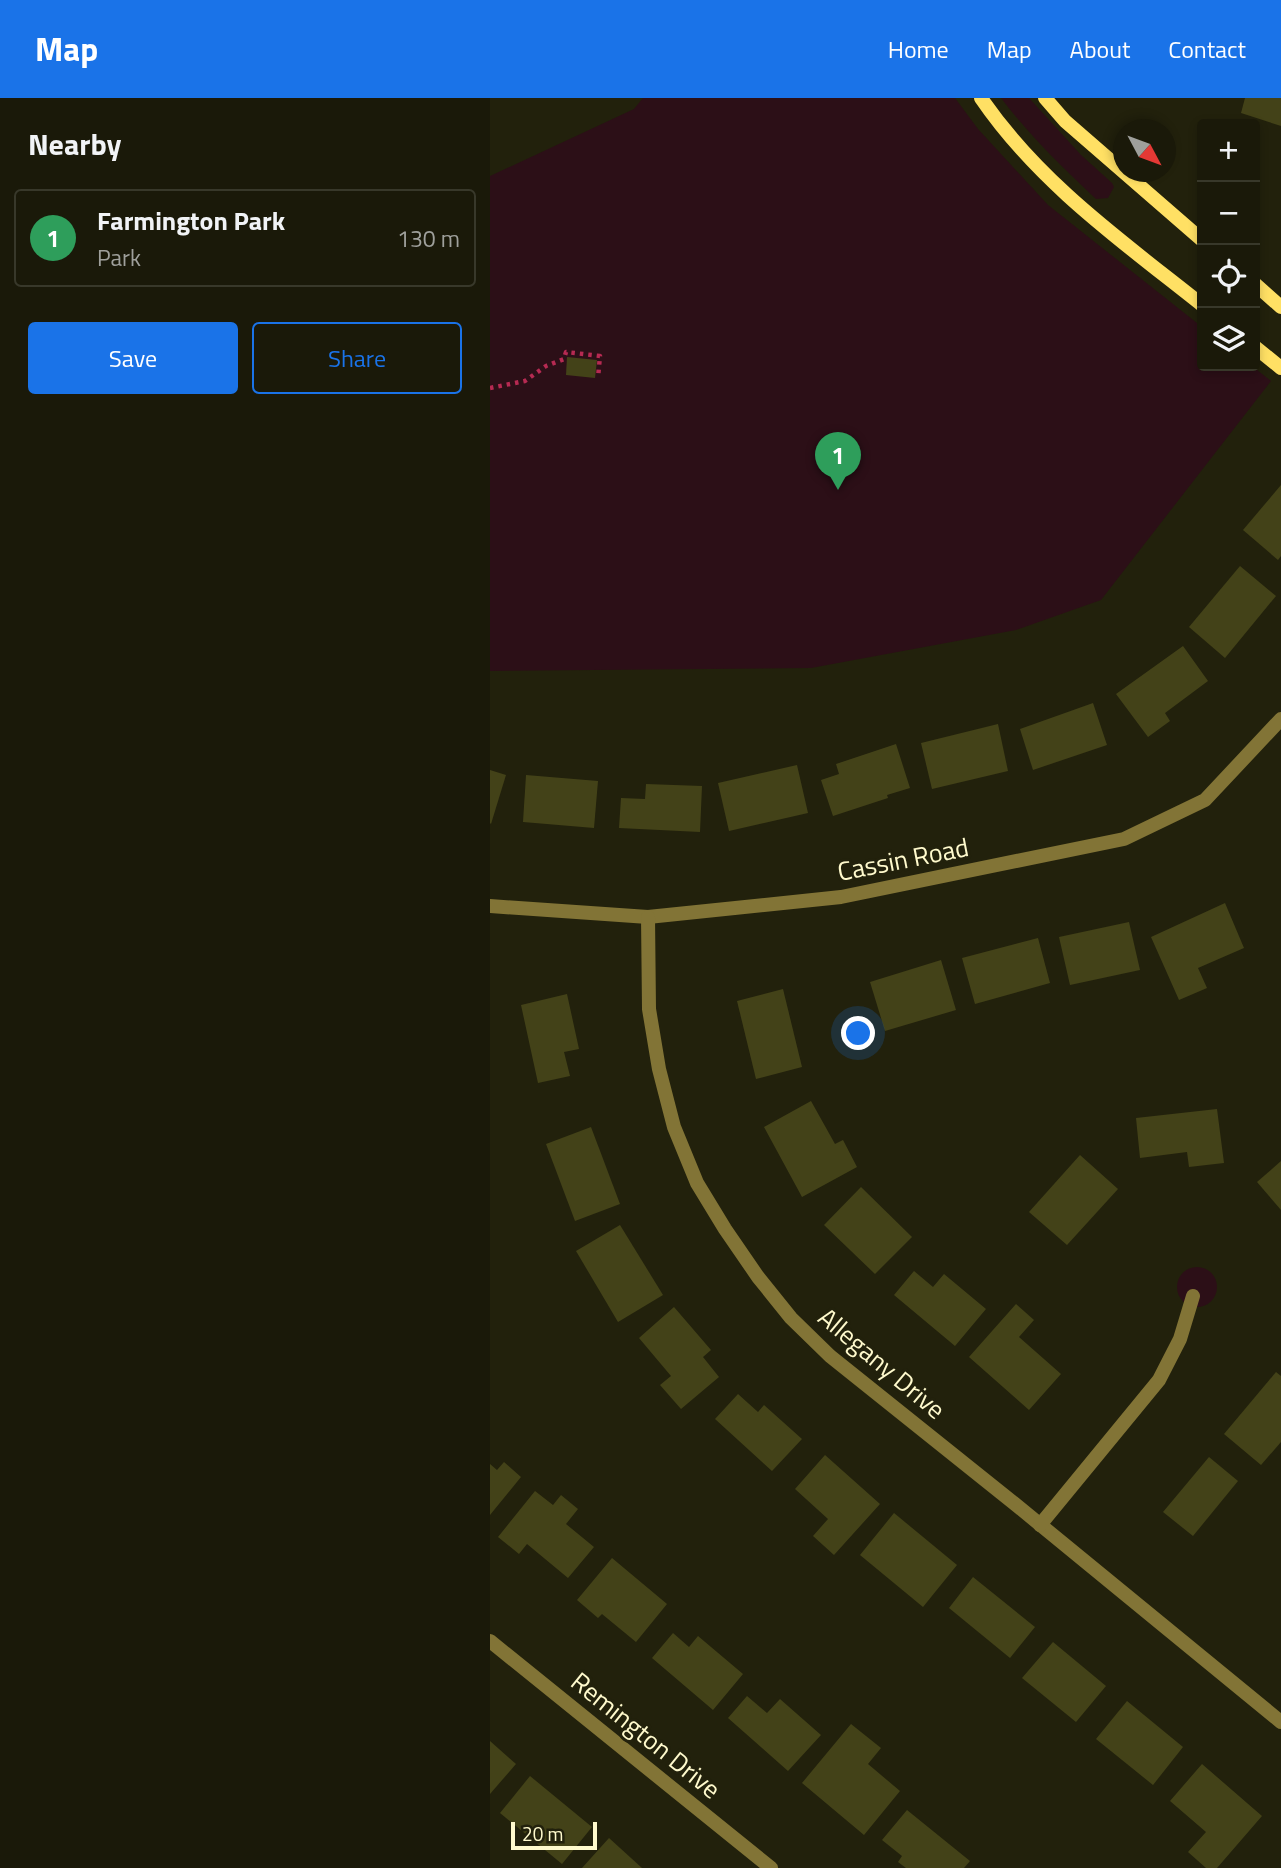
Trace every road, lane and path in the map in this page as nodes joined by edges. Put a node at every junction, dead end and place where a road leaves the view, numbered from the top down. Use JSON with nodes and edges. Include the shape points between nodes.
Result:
{"nodes":[{"id":1,"x":981,"y":98,"type":"edge"},
{"id":2,"x":1045,"y":98,"type":"edge"},
{"id":3,"x":1197,"y":236,"type":"edge"},
{"id":4,"x":1260,"y":288,"type":"edge"},
{"id":5,"x":1197,"y":301,"type":"edge"},
{"id":6,"x":1281,"y":307,"type":"edge"},
{"id":7,"x":1260,"y":351,"type":"edge"},
{"id":8,"x":1281,"y":368,"type":"edge"},
{"id":9,"x":598,"y":378,"type":"dead end"},
{"id":10,"x":490,"y":388,"type":"edge"},
{"id":11,"x":1281,"y":719,"type":"edge"},
{"id":12,"x":490,"y":906,"type":"edge"},
{"id":13,"x":648,"y":917,"type":"junction"},
{"id":14,"x":1193,"y":1296,"type":"dead end"},
{"id":15,"x":1040,"y":1525,"type":"junction"},
{"id":16,"x":490,"y":1641,"type":"edge"},
{"id":17,"x":1281,"y":1722,"type":"edge"},
{"id":18,"x":771,"y":1868,"type":"edge"}],
"edges":[{"from":1,"to":5,"type":"main road","via":[[1028,157],[1077,206]]},
{"from":2,"to":3,"type":"main road","via":[[1065,121]]},
{"from":4,"to":6,"type":"main road"},
{"from":7,"to":8,"type":"main road"},
{"from":9,"to":10,"type":"path","via":[[600,356],[566,352],[564,359],[525,381]]},
{"from":11,"to":13,"type":"street","name":"Cassin Road","via":[[1205,800],[1124,839],[841,897]]},
{"from":12,"to":13,"type":"street","name":"Cassin Road"},
{"from":13,"to":15,"type":"street","name":"Allegany Drive","via":[[649,1009],[659,1069],[696,1183],[724,1229],[791,1318],[830,1356]]},
{"from":14,"to":15,"type":"street","via":[[1180,1339],[1159,1380]]},
{"from":15,"to":17,"type":"street","name":"Allegany Drive"},
{"from":16,"to":18,"type":"street","name":"Remington Drive"}]}
